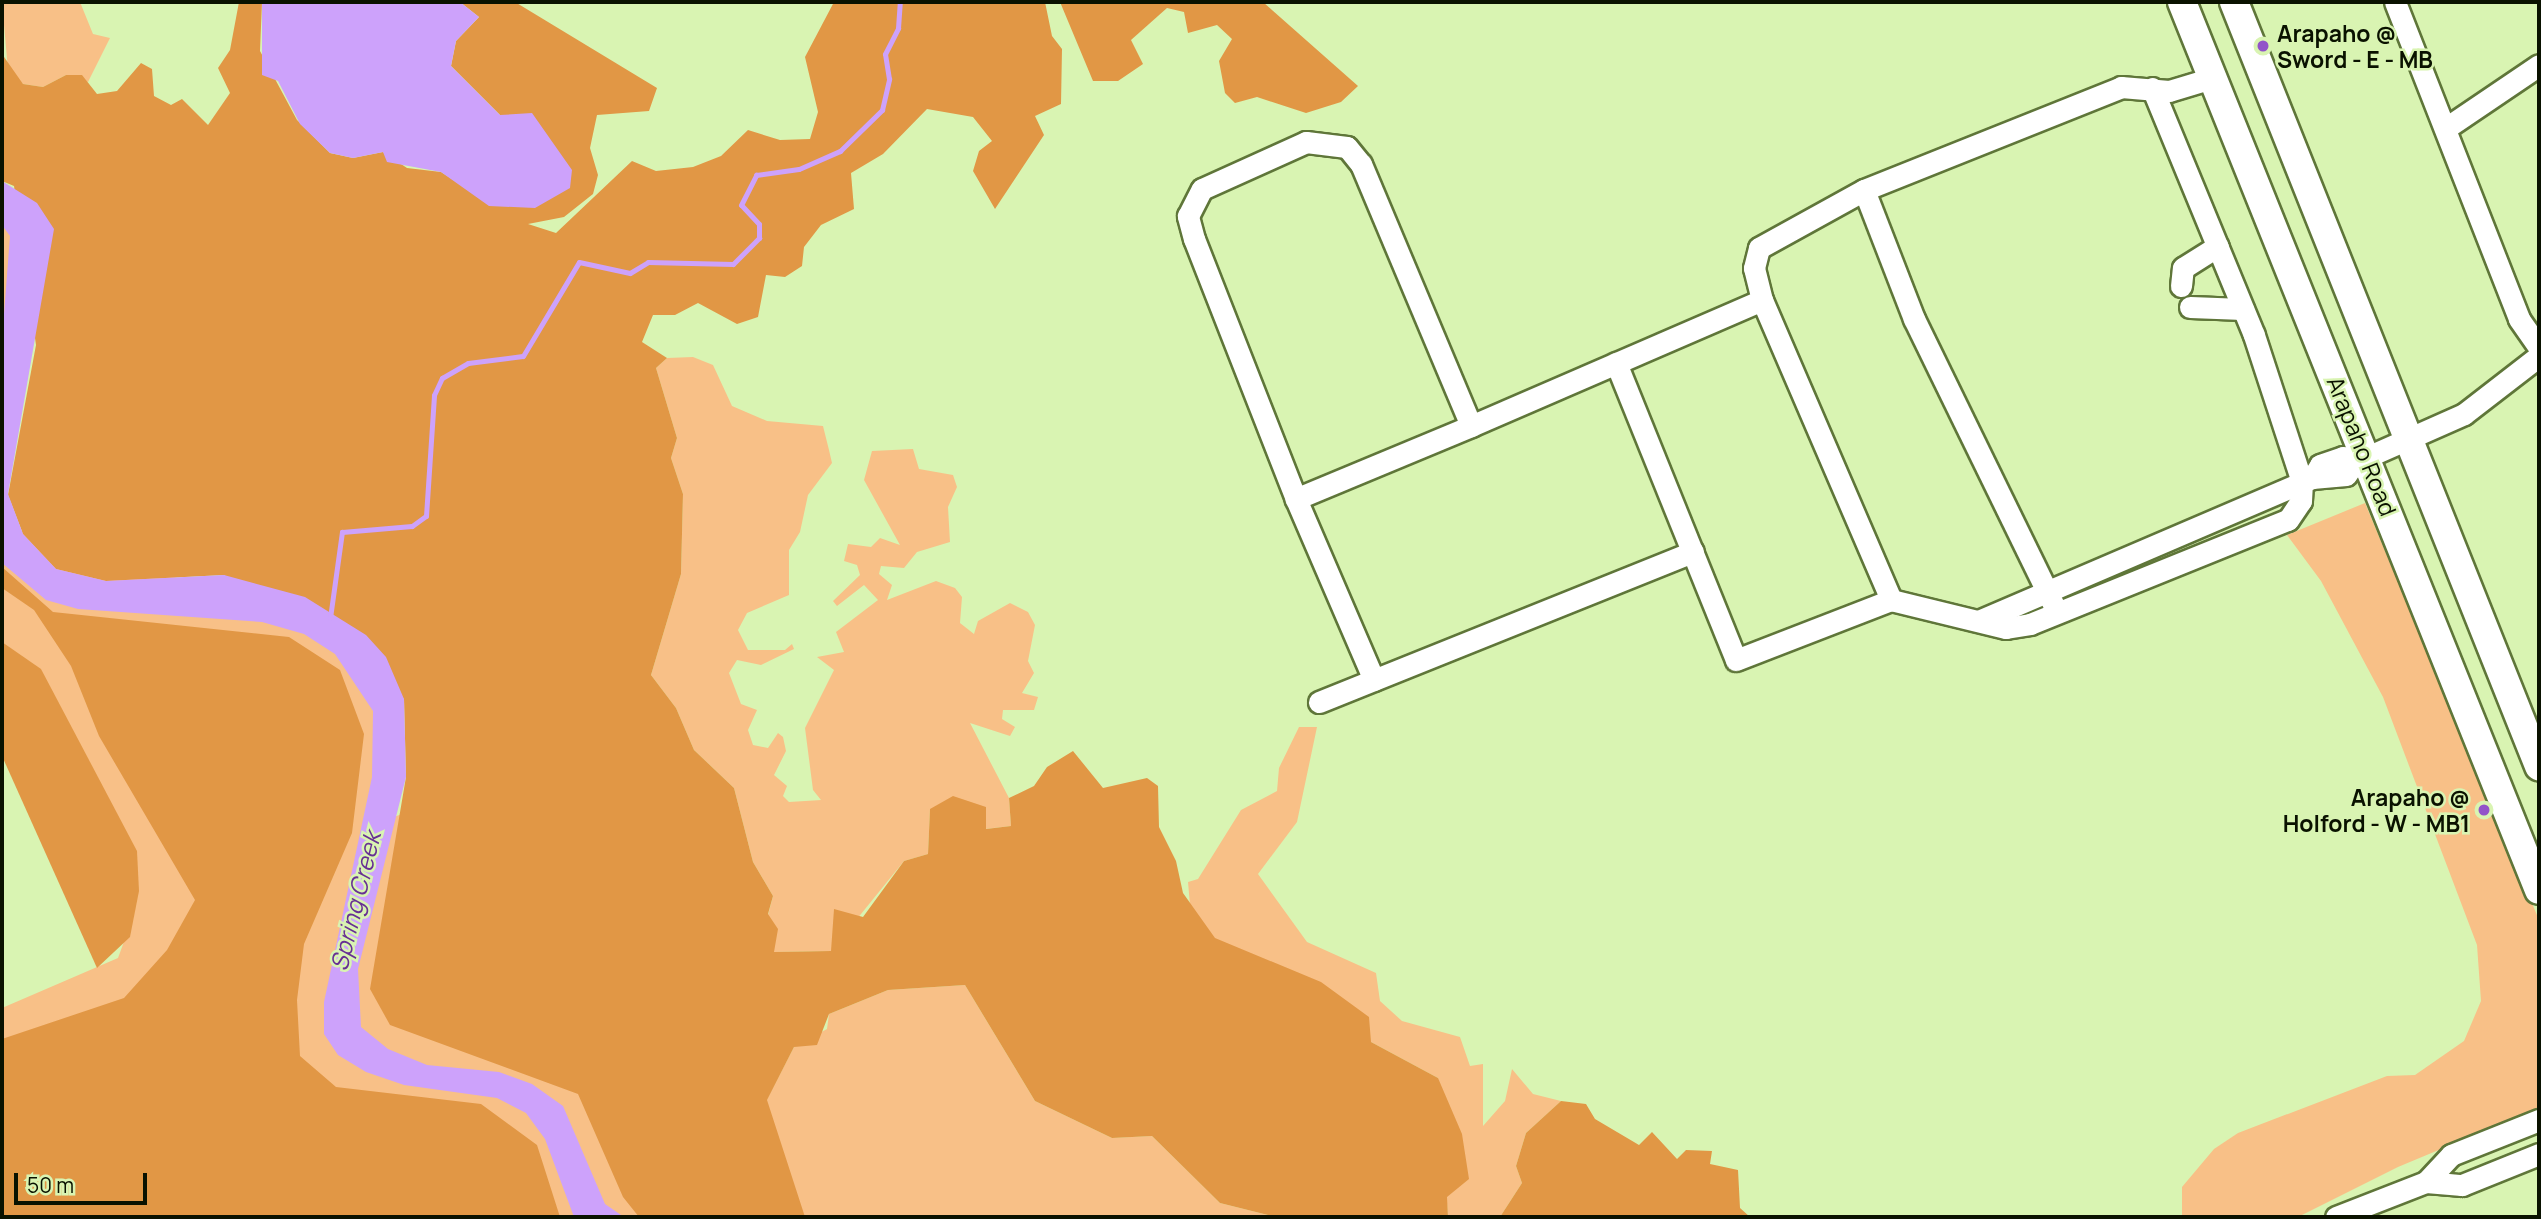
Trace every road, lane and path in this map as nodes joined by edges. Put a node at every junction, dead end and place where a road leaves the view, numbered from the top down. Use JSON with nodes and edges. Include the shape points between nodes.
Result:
{"nodes":[{"id":1,"x":2182,"y":2,"type":"edge"},
{"id":2,"x":2234,"y":2,"type":"edge"},
{"id":3,"x":2395,"y":2,"type":"edge"},
{"id":4,"x":2539,"y":65,"type":"edge"},
{"id":5,"x":2212,"y":78,"type":"junction"},
{"id":6,"x":2152,"y":88,"type":"junction"},
{"id":7,"x":2446,"y":128,"type":"junction"},
{"id":8,"x":1864,"y":190,"type":"junction"},
{"id":9,"x":2218,"y":246,"type":"junction"},
{"id":10,"x":2181,"y":286,"type":"dead end"},
{"id":11,"x":1762,"y":300,"type":"junction"},
{"id":12,"x":2190,"y":307,"type":"dead end"},
{"id":13,"x":2243,"y":309,"type":"junction"},
{"id":14,"x":2539,"y":348,"type":"edge"},
{"id":15,"x":2539,"y":356,"type":"edge"},
{"id":16,"x":1616,"y":363,"type":"junction"},
{"id":17,"x":1471,"y":426,"type":"junction"},
{"id":18,"x":2410,"y":440,"type":"junction"},
{"id":19,"x":2367,"y":457,"type":"junction"},
{"id":20,"x":2307,"y":480,"type":"junction"},
{"id":21,"x":1296,"y":499,"type":"junction"},
{"id":22,"x":1693,"y":552,"type":"junction"},
{"id":23,"x":2048,"y":591,"type":"junction"},
{"id":24,"x":1891,"y":600,"type":"junction"},
{"id":25,"x":2057,"y":611,"type":"junction"},
{"id":26,"x":1981,"y":620,"type":"junction"},
{"id":27,"x":1374,"y":680,"type":"junction"},
{"id":28,"x":1319,"y":702,"type":"dead end"},
{"id":29,"x":2539,"y":766,"type":"edge"},
{"id":30,"x":2539,"y":891,"type":"edge"},
{"id":31,"x":2539,"y":1120,"type":"edge"},
{"id":32,"x":2539,"y":1154,"type":"edge"},
{"id":33,"x":2426,"y":1182,"type":"junction"},
{"id":34,"x":2336,"y":1217,"type":"edge"}],
"edges":[{"from":1,"to":5,"type":"main road","name":"Arapaho Road"},
{"from":2,"to":18,"type":"main road","name":"Arapaho Road"},
{"from":3,"to":7,"type":"street"},
{"from":4,"to":7,"type":"street"},
{"from":5,"to":6,"type":"street","via":[[2169,91]]},
{"from":5,"to":19,"type":"main road","name":"Arapaho Road"},
{"from":6,"to":8,"type":"street","via":[[2121,87]]},
{"from":6,"to":9,"type":"street"},
{"from":7,"to":14,"type":"street","via":[[2519,319]]},
{"from":8,"to":11,"type":"street","via":[[1759,248],[1754,268]]},
{"from":8,"to":23,"type":"street","via":[[1914,319]]},
{"from":9,"to":10,"type":"street","via":[[2183,268]]},
{"from":9,"to":13,"type":"street"},
{"from":11,"to":16,"type":"street"},
{"from":11,"to":24,"type":"street"},
{"from":12,"to":13,"type":"street"},
{"from":13,"to":20,"type":"street"},
{"from":15,"to":18,"type":"street","via":[[2464,414]]},
{"from":16,"to":17,"type":"street"},
{"from":16,"to":22,"type":"street"},
{"from":17,"to":21,"type":"street"},
{"from":17,"to":21,"type":"street","via":[[1361,164],[1347,147],[1306,142],[1202,189],[1188,216]]},
{"from":18,"to":19,"type":"street"},
{"from":18,"to":29,"type":"main road","name":"Arapaho Road"},
{"from":19,"to":30,"type":"main road","name":"Arapaho Road"},
{"from":20,"to":23,"type":"street"},
{"from":20,"to":25,"type":"street","via":[[2301,501],[2288,520]]},
{"from":21,"to":27,"type":"street"},
{"from":22,"to":24,"type":"street","via":[[1736,660]]},
{"from":22,"to":27,"type":"street"},
{"from":23,"to":25,"type":"street"},
{"from":23,"to":26,"type":"street"},
{"from":24,"to":26,"type":"street"},
{"from":25,"to":26,"type":"street","via":[[2006,628]]},
{"from":27,"to":28,"type":"street"},
{"from":31,"to":33,"type":"street","via":[[2451,1156]]},
{"from":32,"to":33,"type":"street","via":[[2462,1185]]},
{"from":33,"to":34,"type":"street"}]}
